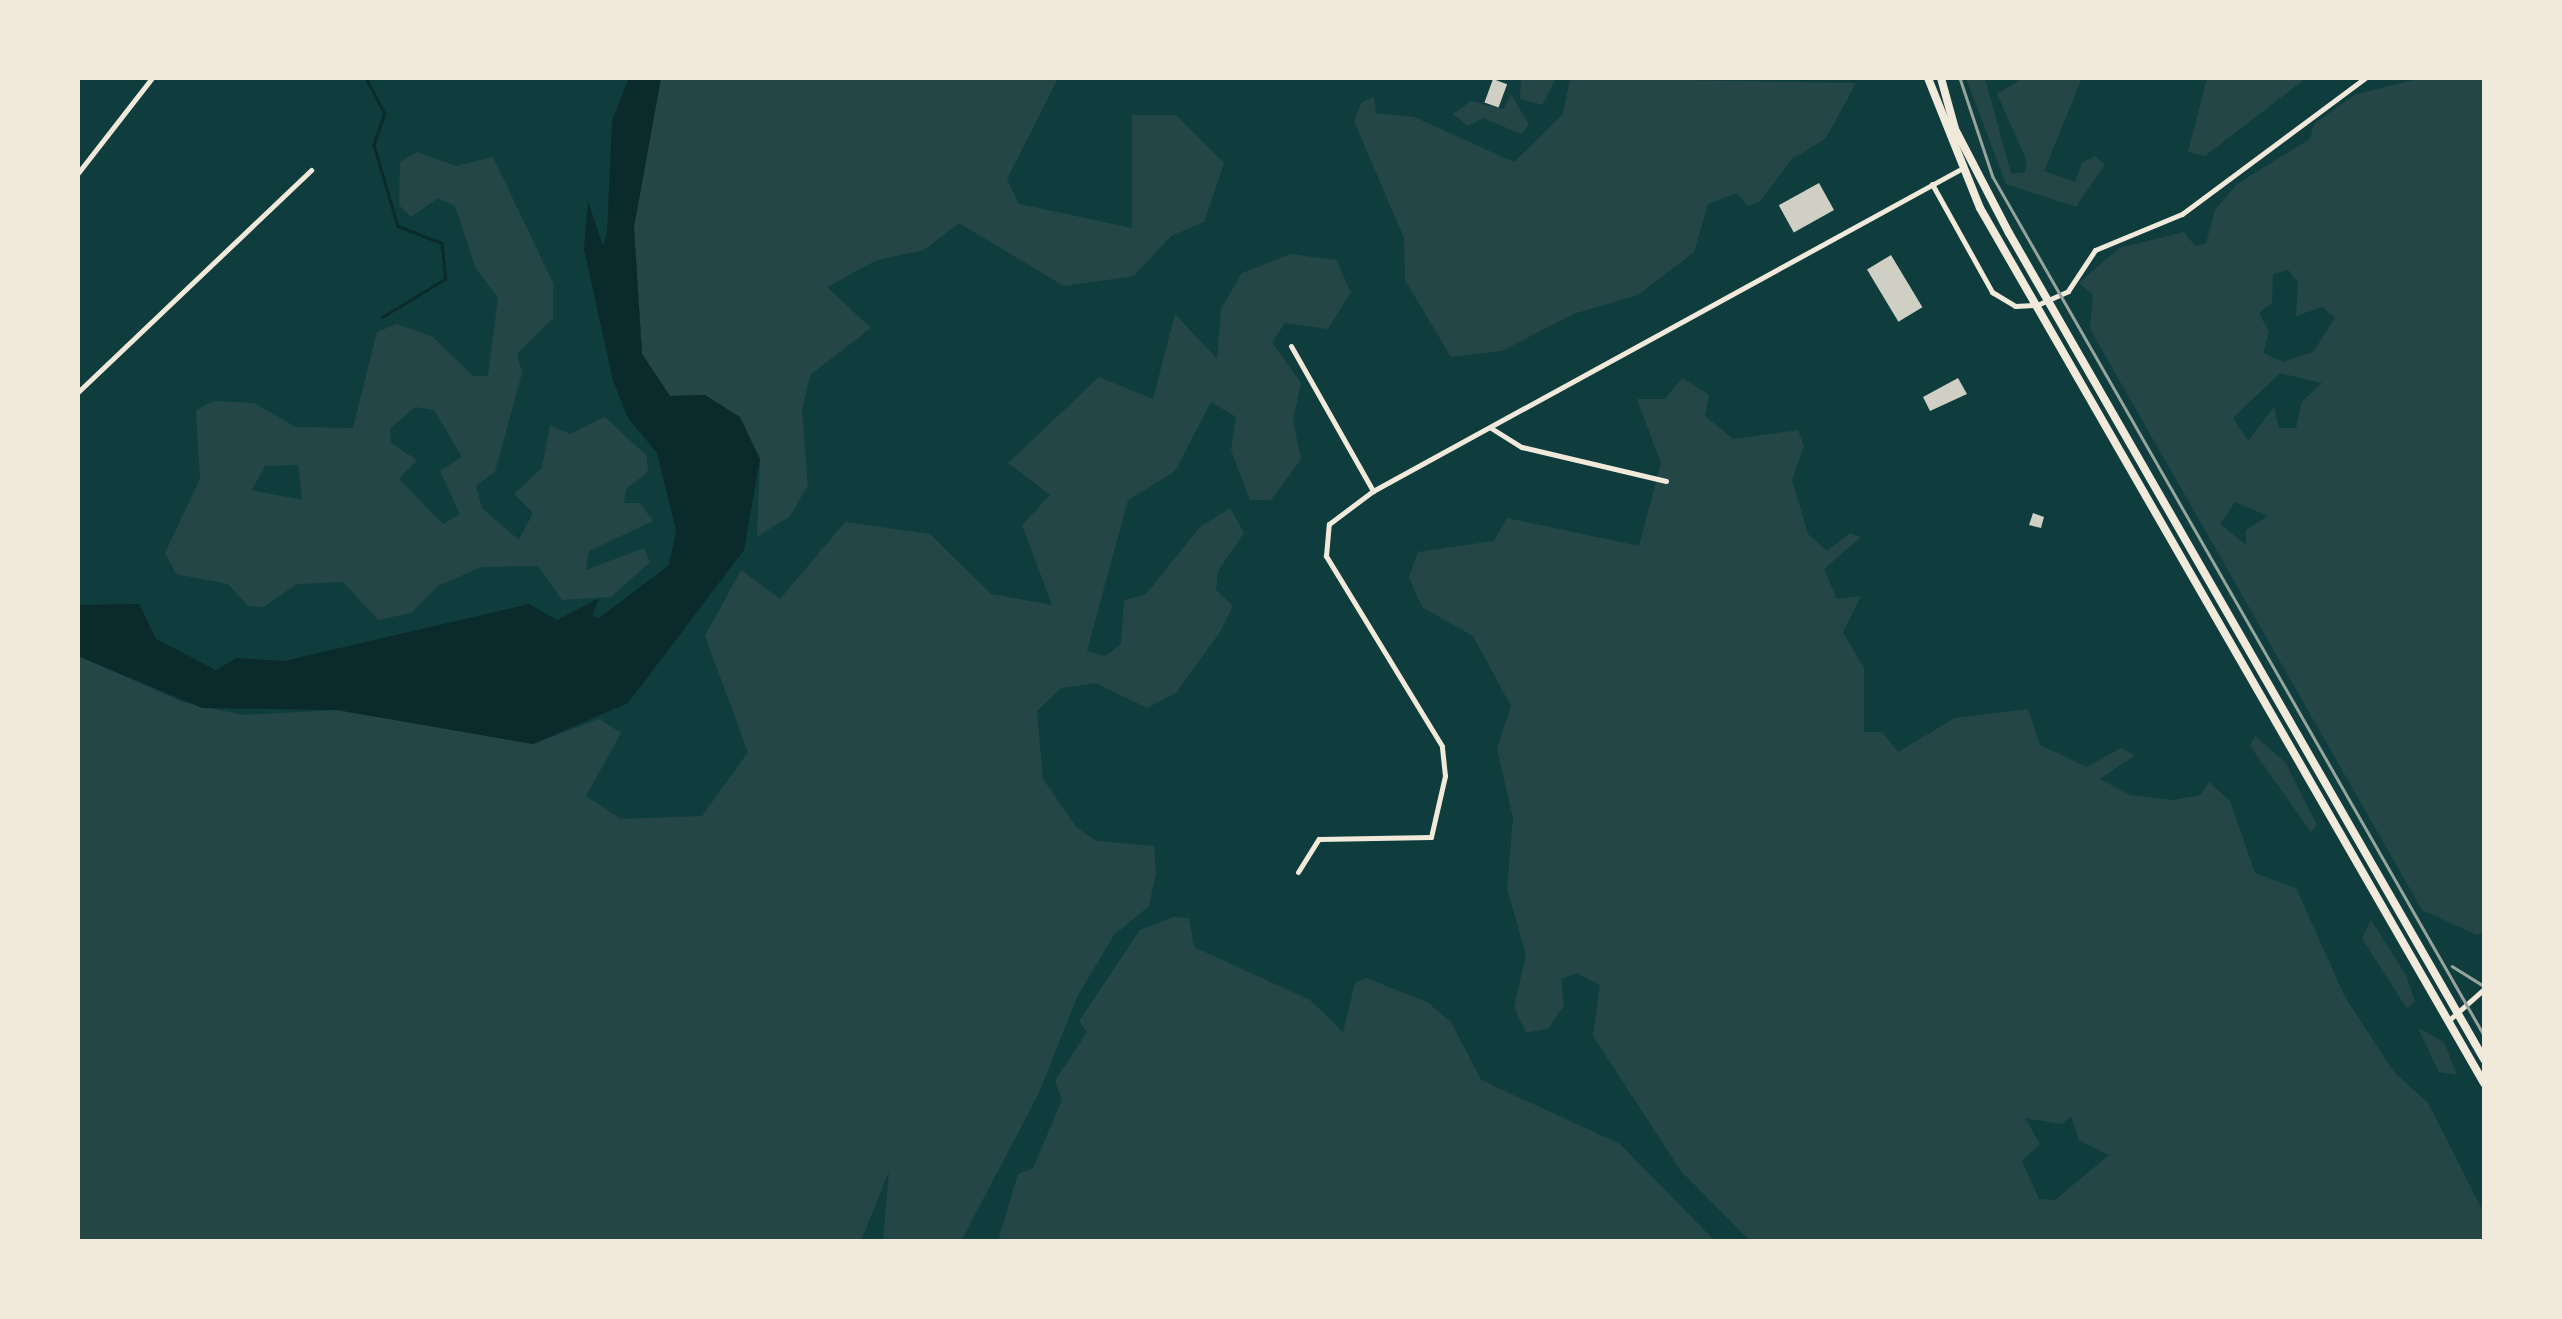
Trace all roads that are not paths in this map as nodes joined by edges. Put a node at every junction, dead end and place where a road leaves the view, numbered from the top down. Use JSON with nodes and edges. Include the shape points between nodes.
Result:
{"nodes":[{"id":1,"x":152,"y":78,"type":"edge"},
{"id":2,"x":1928,"y":78,"type":"edge"},
{"id":3,"x":1941,"y":78,"type":"edge"},
{"id":4,"x":2365,"y":78,"type":"edge"},
{"id":5,"x":311,"y":170,"type":"dead end"},
{"id":6,"x":1959,"y":170,"type":"junction"},
{"id":7,"x":78,"y":173,"type":"edge"},
{"id":8,"x":1932,"y":184,"type":"junction"},
{"id":9,"x":2049,"y":300,"type":"junction"},
{"id":10,"x":2037,"y":305,"type":"junction"},
{"id":11,"x":1291,"y":346,"type":"dead end"},
{"id":12,"x":78,"y":392,"type":"edge"},
{"id":13,"x":1491,"y":428,"type":"junction"},
{"id":14,"x":1666,"y":481,"type":"dead end"},
{"id":15,"x":1373,"y":491,"type":"junction"},
{"id":16,"x":1298,"y":872,"type":"dead end"},
{"id":17,"x":2484,"y":989,"type":"edge"},
{"id":18,"x":2458,"y":1014,"type":"junction"},
{"id":19,"x":2448,"y":1020,"type":"junction"},
{"id":20,"x":2484,"y":1058,"type":"edge"},
{"id":21,"x":2484,"y":1083,"type":"edge"}],
"edges":[{"from":1,"to":7,"type":"street"},
{"from":2,"to":6,"type":"main road"},
{"from":3,"to":9,"type":"main road","via":[[1972,166]]},
{"from":4,"to":9,"type":"street","via":[[2182,214],[2095,250],[2071,288]]},
{"from":5,"to":12,"type":"street"},
{"from":6,"to":8,"type":"street"},
{"from":6,"to":10,"type":"main road"},
{"from":8,"to":10,"type":"street","via":[[1992,292],[2024,307]]},
{"from":8,"to":13,"type":"street"},
{"from":9,"to":10,"type":"street"},
{"from":9,"to":18,"type":"main road"},
{"from":10,"to":19,"type":"main road"},
{"from":11,"to":15,"type":"street"},
{"from":13,"to":14,"type":"street","via":[[1522,447]]},
{"from":13,"to":15,"type":"street"},
{"from":15,"to":16,"type":"street","via":[[1329,524],[1326,556],[1442,746],[1445,776],[1431,838],[1319,839]]},
{"from":17,"to":18,"type":"street"},
{"from":18,"to":19,"type":"street"},
{"from":18,"to":20,"type":"main road"},
{"from":19,"to":21,"type":"main road"}]}
